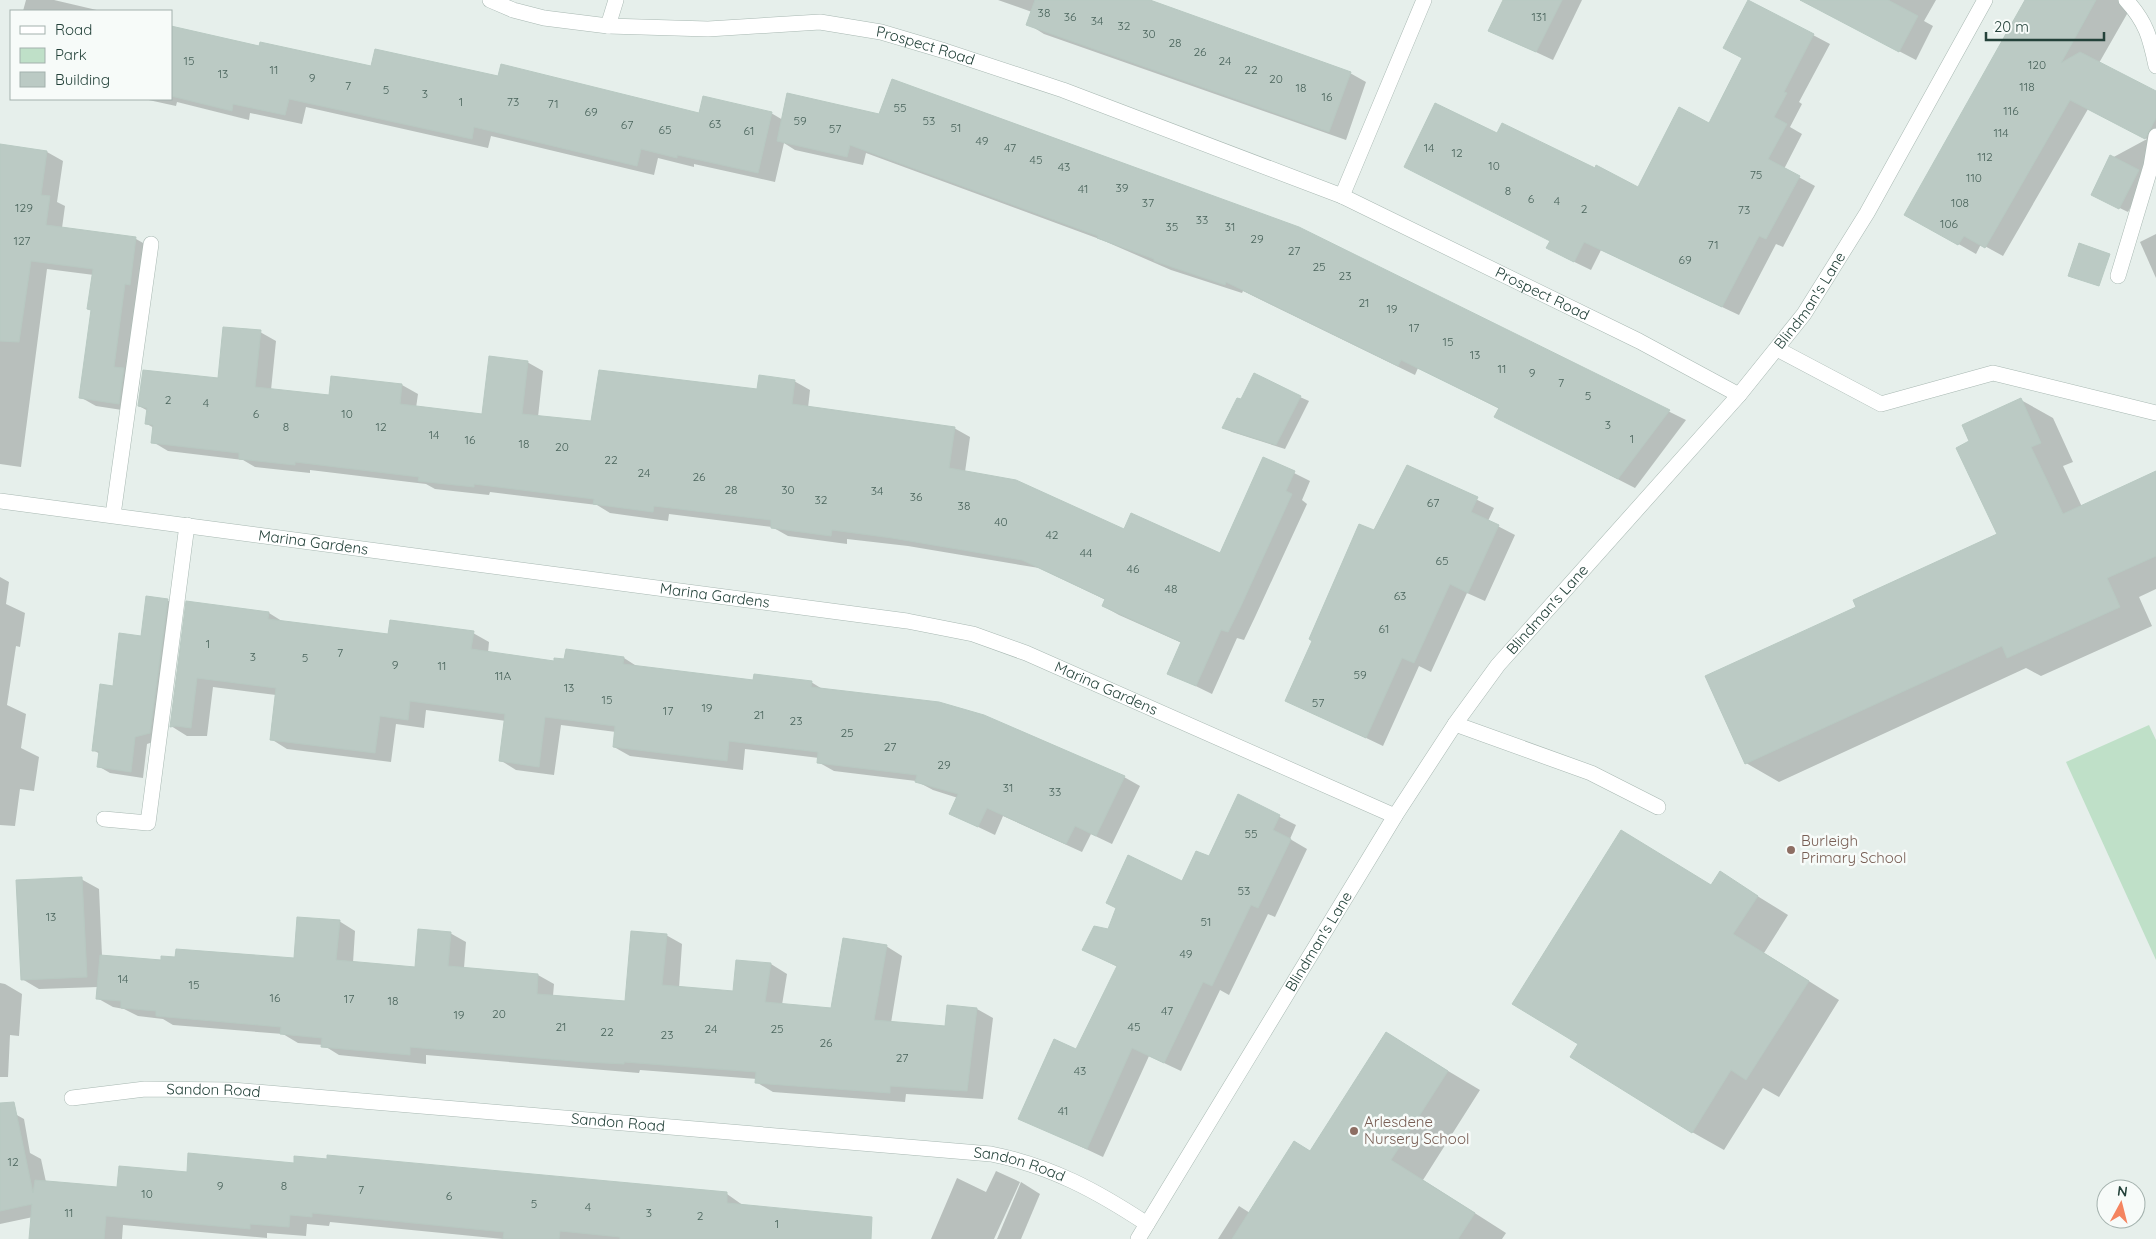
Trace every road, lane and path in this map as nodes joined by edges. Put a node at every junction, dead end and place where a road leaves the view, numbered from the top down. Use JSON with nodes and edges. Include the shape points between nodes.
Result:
{"nodes":[{"id":1,"x":490,"y":0,"type":"edge"},
{"id":2,"x":616,"y":0,"type":"edge"},
{"id":3,"x":1424,"y":0,"type":"edge"},
{"id":4,"x":1985,"y":0,"type":"edge"},
{"id":5,"x":2126,"y":0,"type":"edge"},
{"id":6,"x":608,"y":26,"type":"junction"},
{"id":7,"x":2156,"y":66,"type":"edge"},
{"id":8,"x":2156,"y":136,"type":"edge"},
{"id":9,"x":1342,"y":196,"type":"junction"},
{"id":10,"x":151,"y":244,"type":"dead end"},
{"id":11,"x":2118,"y":276,"type":"dead end"},
{"id":12,"x":1776,"y":348,"type":"junction"},
{"id":13,"x":1738,"y":395,"type":"junction"},
{"id":14,"x":2156,"y":413,"type":"edge"},
{"id":15,"x":0,"y":501,"type":"edge"},
{"id":16,"x":113,"y":515,"type":"junction"},
{"id":17,"x":187,"y":525,"type":"junction"},
{"id":18,"x":1455,"y":724,"type":"junction"},
{"id":19,"x":1658,"y":806,"type":"dead end"},
{"id":20,"x":1395,"y":816,"type":"junction"},
{"id":21,"x":104,"y":819,"type":"dead end"},
{"id":22,"x":72,"y":1098,"type":"dead end"},
{"id":23,"x":1147,"y":1224,"type":"junction"},
{"id":24,"x":1138,"y":1239,"type":"edge"}],
"edges":[{"from":1,"to":6,"type":"street","name":"Prospect Road","via":[[544,18]]},
{"from":2,"to":6,"type":"street"},
{"from":3,"to":9,"type":"street"},
{"from":4,"to":12,"type":"street","name":"Blindman's Lane","via":[[1867,213],[1804,314]]},
{"from":5,"to":7,"type":"street","via":[[2142,17]]},
{"from":6,"to":9,"type":"street","name":"Prospect Road","via":[[708,29],[820,22],[881,32],[1063,90]]},
{"from":8,"to":11,"type":"street","via":[[2151,166]]},
{"from":9,"to":13,"type":"street","name":"Prospect Road","via":[[1639,342]]},
{"from":10,"to":16,"type":"street"},
{"from":12,"to":13,"type":"street","name":"Blindman's Lane"},
{"from":12,"to":14,"type":"street","via":[[1881,404],[1993,373]]},
{"from":13,"to":18,"type":"street","name":"Blindman's Lane","via":[[1498,665]]},
{"from":15,"to":16,"type":"street","name":"Marina Gardens"},
{"from":16,"to":17,"type":"street","name":"Marina Gardens"},
{"from":17,"to":20,"type":"street","name":"Marina Gardens","via":[[906,621],[973,634],[1026,652]]},
{"from":17,"to":21,"type":"street","via":[[148,823]]},
{"from":18,"to":19,"type":"street","via":[[1591,773]]},
{"from":18,"to":20,"type":"street","name":"Blindman's Lane"},
{"from":20,"to":23,"type":"street","name":"Blindman's Lane"},
{"from":22,"to":23,"type":"street","name":"Sandon Road","via":[[145,1089],[232,1090],[991,1154],[1055,1171]]},
{"from":23,"to":24,"type":"street","name":"Blindman's Lane"}]}
